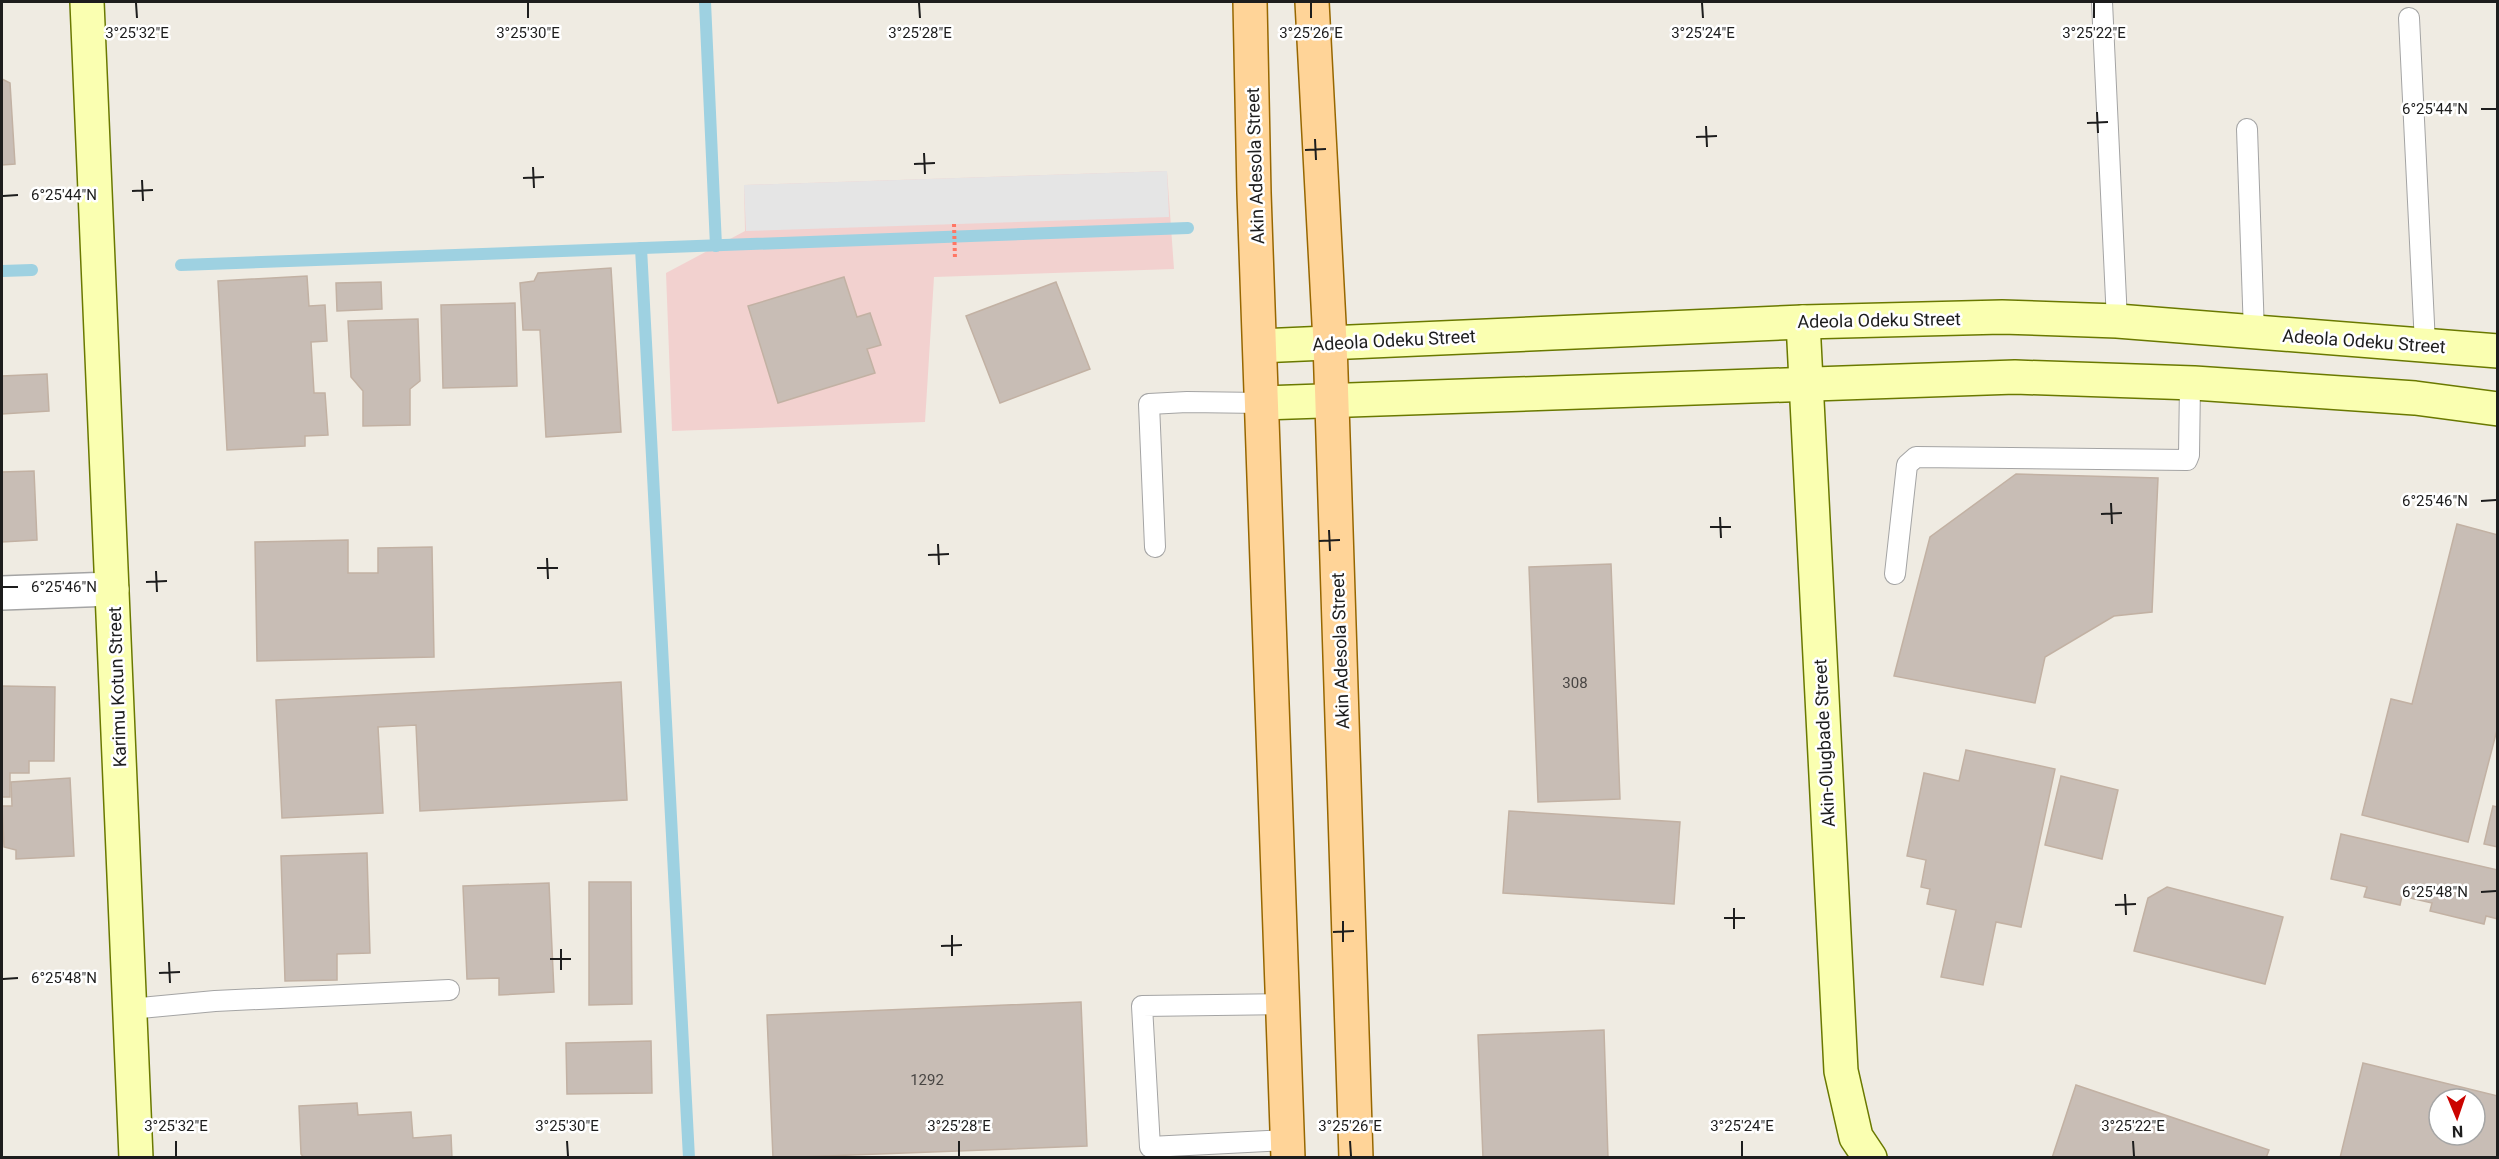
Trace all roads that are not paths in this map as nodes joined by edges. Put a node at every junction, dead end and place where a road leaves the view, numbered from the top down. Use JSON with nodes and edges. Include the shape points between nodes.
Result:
{"nodes":[{"id":1,"x":87,"y":2,"type":"edge"},
{"id":2,"x":1250,"y":2,"type":"edge"},
{"id":3,"x":1312,"y":2,"type":"edge"},
{"id":4,"x":2102,"y":2,"type":"edge"},
{"id":5,"x":2409,"y":18,"type":"dead end"},
{"id":6,"x":2247,"y":129,"type":"dead end"},
{"id":7,"x":2117,"y":321,"type":"junction"},
{"id":8,"x":1803,"y":322,"type":"junction"},
{"id":9,"x":2254,"y":333,"type":"junction"},
{"id":10,"x":1330,"y":342,"type":"junction"},
{"id":11,"x":2425,"y":344,"type":"junction"},
{"id":12,"x":1260,"y":346,"type":"junction"},
{"id":13,"x":2498,"y":351,"type":"edge"},
{"id":14,"x":1804,"y":383,"type":"junction"},
{"id":15,"x":2190,"y":384,"type":"junction"},
{"id":16,"x":1332,"y":400,"type":"junction"},
{"id":17,"x":1262,"y":403,"type":"junction"},
{"id":18,"x":2498,"y":409,"type":"edge"},
{"id":19,"x":1155,"y":547,"type":"dead end"},
{"id":20,"x":1895,"y":574,"type":"dead end"},
{"id":21,"x":112,"y":589,"type":"junction"},
{"id":22,"x":2,"y":593,"type":"edge"},
{"id":23,"x":448,"y":990,"type":"dead end"},
{"id":24,"x":1283,"y":1004,"type":"junction"},
{"id":25,"x":130,"y":1009,"type":"junction"},
{"id":26,"x":1288,"y":1149,"type":"edge"},
{"id":27,"x":136,"y":1158,"type":"edge"},
{"id":28,"x":1356,"y":1158,"type":"edge"},
{"id":29,"x":1870,"y":1158,"type":"edge"}],
"edges":[{"from":1,"to":21,"type":"main road","name":"Karimu Kotun Street"},
{"from":2,"to":12,"type":"main road","name":"Akin Adesola Street"},
{"from":3,"to":10,"type":"main road","name":"Akin Adesola Street"},
{"from":4,"to":7,"type":"lane"},
{"from":5,"to":11,"type":"lane"},
{"from":6,"to":9,"type":"lane"},
{"from":7,"to":8,"type":"main road","name":"Adeola Odeku Street","via":[[2002,317]]},
{"from":7,"to":9,"type":"main road","name":"Adeola Odeku Street"},
{"from":8,"to":10,"type":"main road","name":"Adeola Odeku Street"},
{"from":8,"to":14,"type":"main road","name":"Akin-Olugbade Street"},
{"from":9,"to":11,"type":"main road","name":"Adeola Odeku Street"},
{"from":10,"to":12,"type":"main road","name":"Adeola Odeku Street"},
{"from":10,"to":16,"type":"main road","name":"Akin Adesola Street"},
{"from":11,"to":13,"type":"main road","name":"Adeola Odeku Street"},
{"from":12,"to":17,"type":"main road","name":"Akin Adesola Street"},
{"from":14,"to":15,"type":"main road","via":[[2015,377]]},
{"from":14,"to":16,"type":"main road"},
{"from":14,"to":29,"type":"main road","name":"Akin-Olugbade Street","via":[[1841,1071],[1856,1137]]},
{"from":15,"to":18,"type":"main road","via":[[2415,398]]},
{"from":15,"to":20,"type":"lane","via":[[2187,460],[1916,457],[1907,465]]},
{"from":16,"to":17,"type":"main road"},
{"from":16,"to":28,"type":"main road","name":"Akin Adesola Street"},
{"from":17,"to":19,"type":"lane","via":[[1149,404]]},
{"from":17,"to":24,"type":"main road","name":"Akin Adesola Street"},
{"from":21,"to":22,"type":"street"},
{"from":21,"to":25,"type":"main road","name":"Karimu Kotun Street"},
{"from":23,"to":25,"type":"lane"},
{"from":24,"to":26,"type":"main road","name":"Akin Adesola Street"},
{"from":24,"to":26,"type":"lane","via":[[1142,1006],[1150,1147]]},
{"from":25,"to":27,"type":"main road","name":"Karimu Kotun Street"}]}
